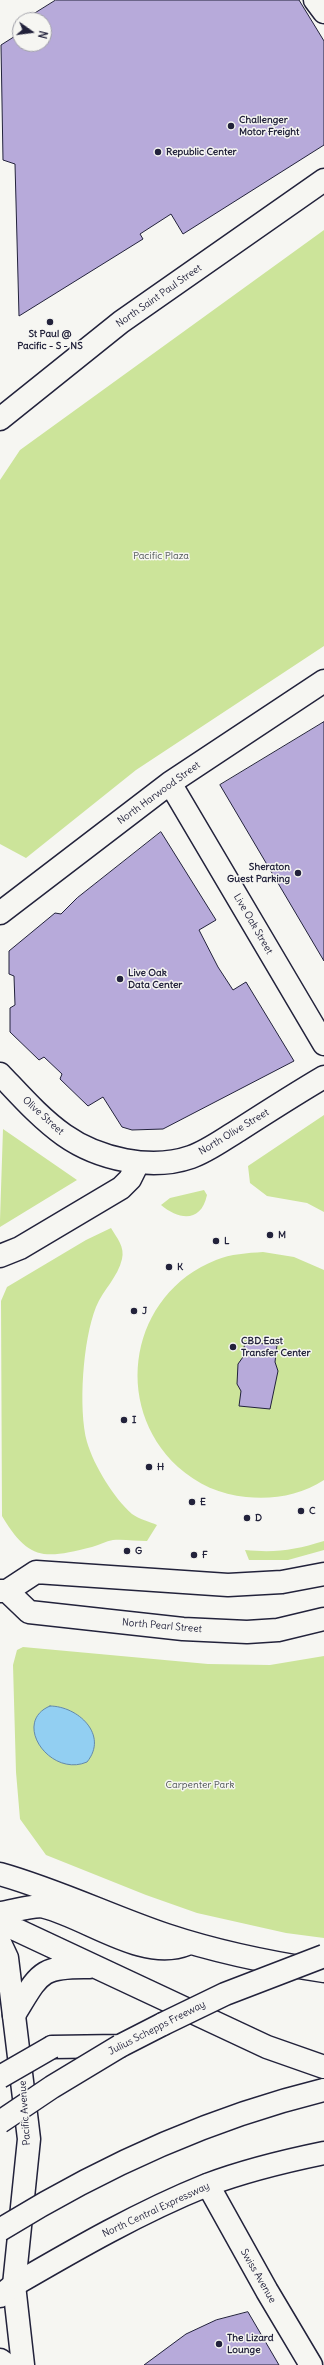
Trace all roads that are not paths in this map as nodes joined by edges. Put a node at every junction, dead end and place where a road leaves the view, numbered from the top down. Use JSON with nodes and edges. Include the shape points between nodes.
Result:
{"nodes":[{"id":1,"x":315,"y":0,"type":"edge"},
{"id":2,"x":324,"y":12,"type":"edge"},
{"id":3,"x":324,"y":180,"type":"edge"},
{"id":4,"x":0,"y":419,"type":"edge"},
{"id":5,"x":324,"y":681,"type":"edge"},
{"id":6,"x":170,"y":783,"type":"junction"},
{"id":7,"x":0,"y":913,"type":"edge"},
{"id":8,"x":324,"y":1044,"type":"edge"},
{"id":9,"x":0,"y":1074,"type":"edge"},
{"id":10,"x":324,"y":1077,"type":"edge"},
{"id":11,"x":138,"y":1163,"type":"junction"},
{"id":12,"x":0,"y":1256,"type":"edge"},
{"id":13,"x":324,"y":1574,"type":"edge"},
{"id":14,"x":4,"y":1591,"type":"edge"},
{"id":15,"x":324,"y":1619,"type":"edge"},
{"id":16,"x":0,"y":1874,"type":"edge"},
{"id":17,"x":0,"y":1913,"type":"edge"},
{"id":18,"x":0,"y":1922,"type":"edge"},
{"id":19,"x":192,"y":1942,"type":"junction"},
{"id":20,"x":0,"y":1943,"type":"edge"},
{"id":21,"x":324,"y":1956,"type":"edge"},
{"id":22,"x":98,"y":1967,"type":"junction"},
{"id":23,"x":324,"y":1971,"type":"edge"},
{"id":24,"x":14,"y":2015,"type":"junction"},
{"id":25,"x":120,"y":2046,"type":"junction"},
{"id":26,"x":324,"y":2067,"type":"edge"},
{"id":27,"x":0,"y":2077,"type":"edge"},
{"id":28,"x":324,"y":2090,"type":"edge"},
{"id":29,"x":0,"y":2122,"type":"edge"},
{"id":30,"x":324,"y":2153,"type":"edge"},
{"id":31,"x":208,"y":2185,"type":"junction"},
{"id":32,"x":0,"y":2230,"type":"edge"},
{"id":33,"x":0,"y":2264,"type":"edge"},
{"id":34,"x":7,"y":2291,"type":"edge"},
{"id":35,"x":0,"y":2360,"type":"edge"},
{"id":36,"x":7,"y":2365,"type":"edge"},
{"id":37,"x":23,"y":2365,"type":"edge"},
{"id":38,"x":311,"y":2365,"type":"edge"}],
"edges":[{"from":1,"to":2,"type":"main road"},
{"from":3,"to":4,"type":"main road","name":"North Saint Paul Street","via":[[121,322]]},
{"from":5,"to":6,"type":"main road","name":"North Harwood Street"},
{"from":6,"to":7,"type":"main road","name":"North Harwood Street"},
{"from":6,"to":8,"type":"main road","name":"Live Oak Street"},
{"from":9,"to":11,"type":"main road","name":"Olive Street","via":[[34,1110],[64,1135],[85,1147]]},
{"from":10,"to":11,"type":"main road","name":"North Olive Street","via":[[192,1157],[164,1163]]},
{"from":11,"to":12,"type":"main road","via":[[130,1179],[121,1188],[20,1248]]},
{"from":13,"to":14,"type":"main road","name":"North Pearl Street","via":[[282,1582],[228,1585],[36,1572]]},
{"from":14,"to":15,"type":"main road","name":"North Pearl Street","via":[[29,1612],[183,1629],[247,1632],[278,1630]]},
{"from":16,"to":19,"type":"main road","via":[[43,1887],[130,1922]]},
{"from":17,"to":19,"type":"main road","via":[[44,1906],[147,1946],[175,1949]]},
{"from":18,"to":22,"type":"main road"},
{"from":19,"to":23,"type":"main road","via":[[259,1959]]},
{"from":20,"to":24,"type":"main road","name":"Pacific Avenue","via":[[7,1958]]},
{"from":21,"to":25,"type":"main road","name":"Julius Schepps Freeway","bridge":true,"via":[[225,1994]]},
{"from":22,"to":24,"type":"main road","via":[[58,1967],[47,1971],[38,1978]]},
{"from":22,"to":26,"type":"main road","via":[[266,2047]]},
{"from":24,"to":34,"type":"main road","name":"Pacific Avenue","via":[[29,2139]]},
{"from":25,"to":27,"type":"main road","bridge":true,"via":[[52,2047]]},
{"from":25,"to":29,"type":"main road","name":"Julius Schepps Freeway","bridge":true},
{"from":28,"to":32,"type":"main road","bridge":true,"via":[[242,2115],[166,2143],[92,2178]]},
{"from":30,"to":31,"type":"main road","name":"North Central Expressway"},
{"from":31,"to":34,"type":"main road","name":"North Central Expressway","via":[[114,2228]]},
{"from":31,"to":38,"type":"main road","name":"Swiss Avenue","via":[[264,2288]]},
{"from":33,"to":34,"type":"main road","name":"Pacific Avenue"},
{"from":34,"to":37,"type":"main road","name":"Pacific Avenue"},
{"from":35,"to":36,"type":"main road"}]}
